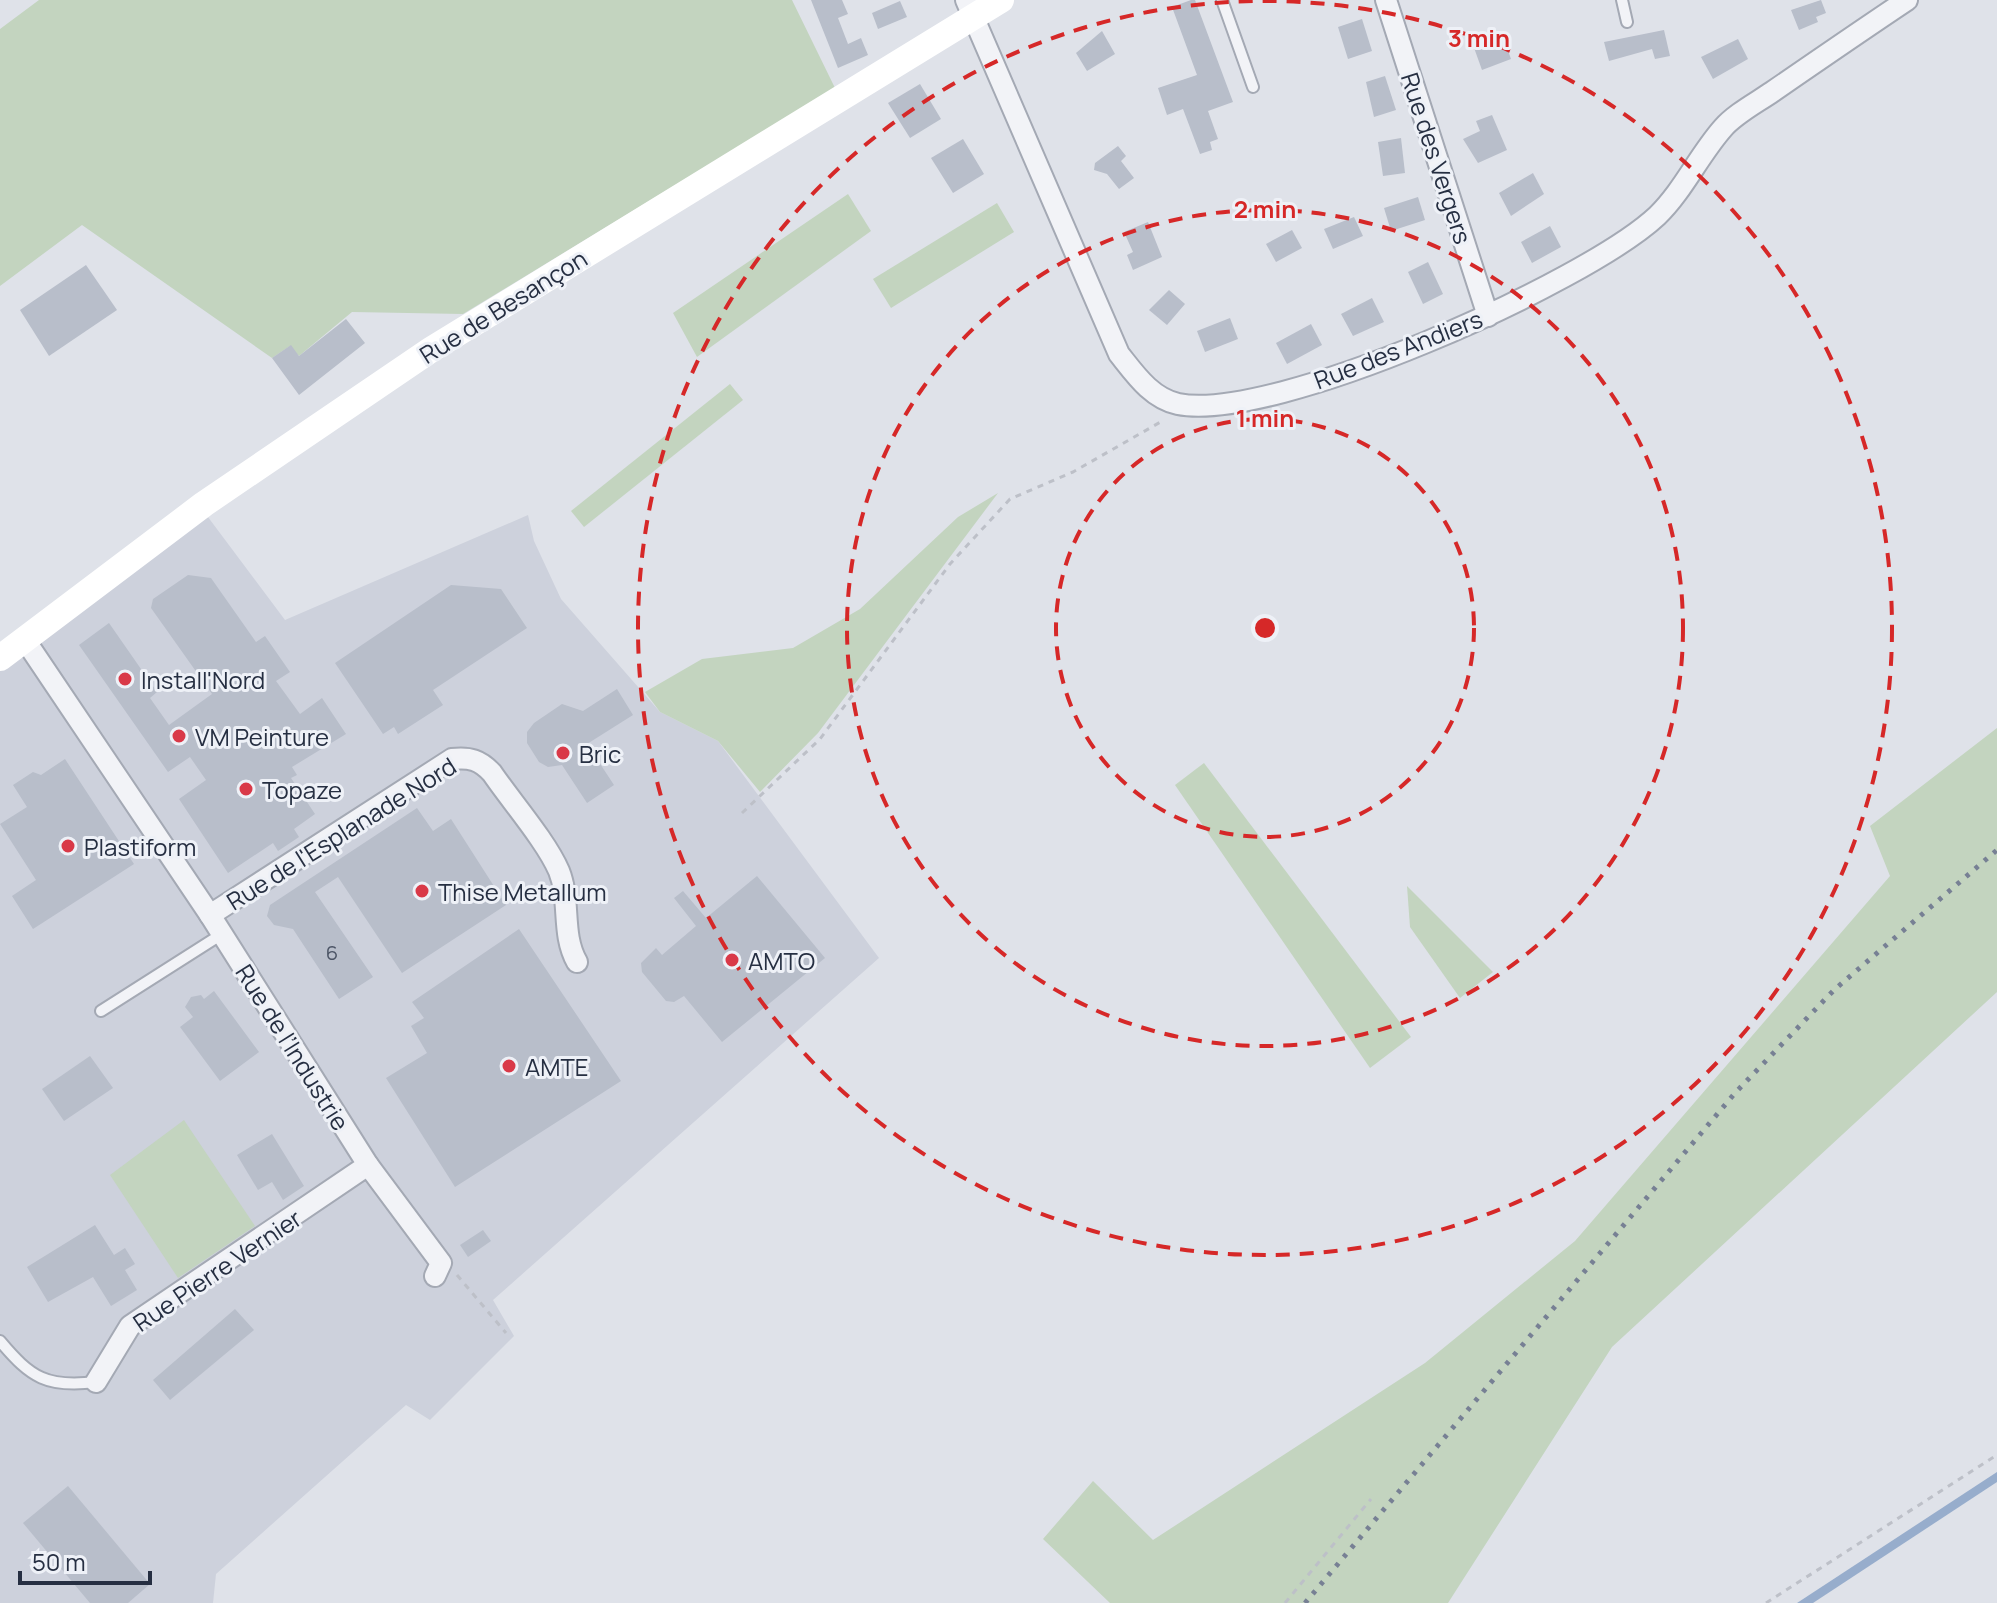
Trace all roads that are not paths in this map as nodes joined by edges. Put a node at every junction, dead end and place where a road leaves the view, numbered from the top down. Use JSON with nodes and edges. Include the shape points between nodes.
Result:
{"nodes":[{"id":1,"x":1001,"y":0,"type":"edge"},
{"id":2,"x":1222,"y":0,"type":"edge"},
{"id":3,"x":1386,"y":0,"type":"edge"},
{"id":4,"x":1622,"y":0,"type":"edge"},
{"id":5,"x":1907,"y":0,"type":"edge"},
{"id":6,"x":970,"y":8,"type":"edge"},
{"id":7,"x":1627,"y":22,"type":"dead end"},
{"id":8,"x":1253,"y":87,"type":"dead end"},
{"id":9,"x":1488,"y":316,"type":"junction"},
{"id":10,"x":25,"y":640,"type":"junction"},
{"id":11,"x":0,"y":658,"type":"edge"},
{"id":12,"x":210,"y":915,"type":"junction"},
{"id":13,"x":222,"y":934,"type":"junction"},
{"id":14,"x":577,"y":962,"type":"dead end"},
{"id":15,"x":101,"y":1011,"type":"dead end"},
{"id":16,"x":362,"y":1170,"type":"junction"},
{"id":17,"x":438,"y":1270,"type":"road end"},
{"id":18,"x":0,"y":1341,"type":"edge"},
{"id":19,"x":96,"y":1382,"type":"joint"}],
"edges":[{"from":1,"to":6,"type":"street","name":"Rue de Besançon"},
{"from":2,"to":8,"type":"lane"},
{"from":3,"to":9,"type":"street","name":"Rue des Vergers"},
{"from":4,"to":7,"type":"lane"},
{"from":5,"to":9,"type":"street","name":"Rue des Andiers","via":[[1725,126],[1658,215],[1580,269]]},
{"from":6,"to":9,"type":"street","name":"Rue des Andiers","via":[[1119,354],[1146,387],[1174,403],[1199,407],[1259,398],[1385,358]]},
{"from":6,"to":10,"type":"street","name":"Rue de Besançon","via":[[432,349],[204,504]]},
{"from":10,"to":11,"type":"street","name":"Rue de Besançon"},
{"from":10,"to":12,"type":"street","name":"Rue de l'Esplanade Nord"},
{"from":12,"to":13,"type":"street","name":"Rue de l’Industrie"},
{"from":12,"to":14,"type":"street","name":"Rue de l'Esplanade Nord","via":[[452,759],[467,757],[481,761],[492,773],[558,869],[568,909],[569,947]]},
{"from":13,"to":15,"type":"lane"},
{"from":13,"to":16,"type":"street","name":"Rue de l’Industrie"},
{"from":16,"to":17,"type":"street","name":"Rue de l’Industrie"},
{"from":16,"to":19,"type":"street","name":"Rue Pierre Vernier","via":[[130,1326]]},
{"from":18,"to":19,"type":"lane","via":[[23,1368],[42,1380],[68,1385]]}]}
